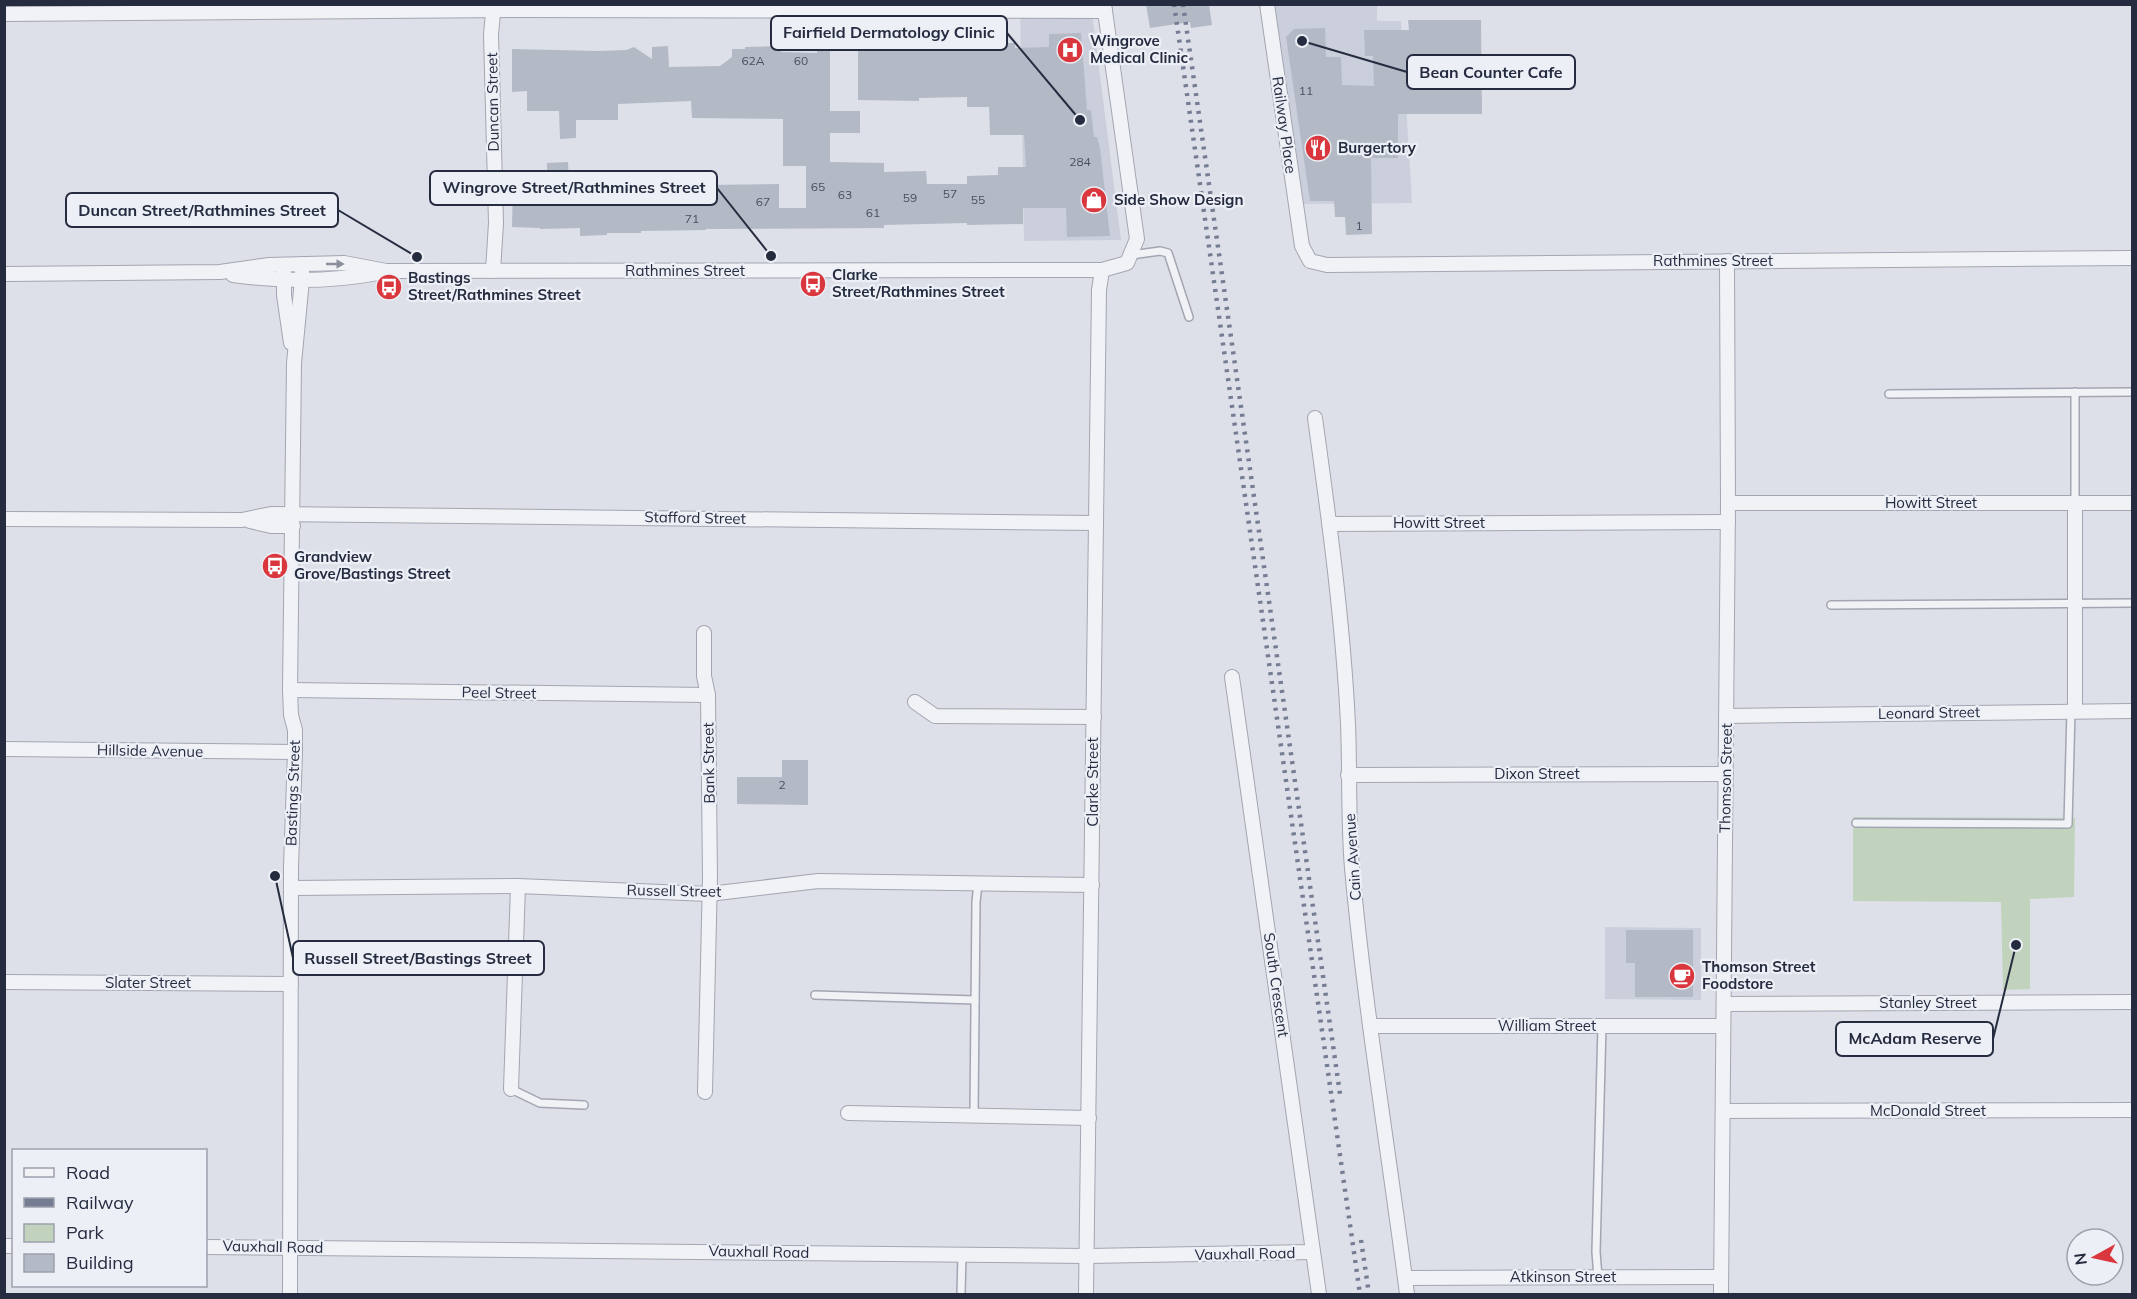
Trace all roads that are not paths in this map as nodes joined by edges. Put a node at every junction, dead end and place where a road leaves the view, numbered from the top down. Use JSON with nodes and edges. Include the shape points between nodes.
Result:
{"nodes":[{"id":1,"x":1267,"y":4,"type":"edge"},
{"id":2,"x":494,"y":7,"type":"edge"},
{"id":3,"x":304,"y":8,"type":"edge"},
{"id":4,"x":1105,"y":8,"type":"edge"},
{"id":5,"x":4,"y":14,"type":"edge"},
{"id":6,"x":1302,"y":246,"type":"joint"},
{"id":7,"x":2133,"y":258,"type":"edge"},
{"id":8,"x":1129,"y":259,"type":"junction"},
{"id":9,"x":1727,"y":261,"type":"junction"},
{"id":10,"x":283,"y":264,"type":"junction"},
{"id":11,"x":302,"y":264,"type":"junction"},
{"id":12,"x":1102,"y":270,"type":"junction"},
{"id":13,"x":386,"y":271,"type":"junction"},
{"id":14,"x":493,"y":271,"type":"junction"},
{"id":15,"x":220,"y":273,"type":"junction"},
{"id":16,"x":4,"y":274,"type":"edge"},
{"id":17,"x":284,"y":280,"type":"junction"},
{"id":18,"x":302,"y":280,"type":"junction"},
{"id":19,"x":1189,"y":317,"type":"dead end"},
{"id":20,"x":294,"y":363,"type":"junction"},
{"id":21,"x":2075,"y":392,"type":"junction"},
{"id":22,"x":2133,"y":392,"type":"edge"},
{"id":23,"x":1889,"y":394,"type":"dead end"},
{"id":24,"x":1315,"y":418,"type":"dead end"},
{"id":25,"x":2133,"y":502,"type":"edge"},
{"id":26,"x":1728,"y":503,"type":"junction"},
{"id":27,"x":2075,"y":504,"type":"junction"},
{"id":28,"x":4,"y":519,"type":"edge"},
{"id":29,"x":293,"y":520,"type":"junction"},
{"id":30,"x":1728,"y":522,"type":"junction"},
{"id":31,"x":1096,"y":523,"type":"junction"},
{"id":32,"x":1330,"y":524,"type":"junction"},
{"id":33,"x":2133,"y":603,"type":"edge"},
{"id":34,"x":2075,"y":604,"type":"junction"},
{"id":35,"x":1830,"y":605,"type":"dead end"},
{"id":36,"x":704,"y":633,"type":"dead end"},
{"id":37,"x":1232,"y":676,"type":"dead end"},
{"id":38,"x":290,"y":690,"type":"junction"},
{"id":39,"x":708,"y":696,"type":"junction"},
{"id":40,"x":915,"y":702,"type":"dead end"},
{"id":41,"x":2073,"y":711,"type":"junction"},
{"id":42,"x":2133,"y":711,"type":"edge"},
{"id":43,"x":1726,"y":716,"type":"junction"},
{"id":44,"x":1094,"y":717,"type":"junction"},
{"id":45,"x":4,"y":750,"type":"edge"},
{"id":46,"x":295,"y":752,"type":"junction"},
{"id":47,"x":1726,"y":774,"type":"junction"},
{"id":48,"x":1348,"y":775,"type":"junction"},
{"id":49,"x":1856,"y":823,"type":"dead end"},
{"id":50,"x":978,"y":884,"type":"junction"},
{"id":51,"x":1092,"y":885,"type":"junction"},
{"id":52,"x":518,"y":886,"type":"junction"},
{"id":53,"x":292,"y":888,"type":"junction"},
{"id":54,"x":709,"y":894,"type":"junction"},
{"id":55,"x":4,"y":982,"type":"edge"},
{"id":56,"x":291,"y":984,"type":"junction"},
{"id":57,"x":815,"y":995,"type":"dead end"},
{"id":58,"x":975,"y":1000,"type":"junction"},
{"id":59,"x":2133,"y":1002,"type":"edge"},
{"id":60,"x":1724,"y":1004,"type":"junction"},
{"id":61,"x":1370,"y":1026,"type":"junction"},
{"id":62,"x":1602,"y":1026,"type":"junction"},
{"id":63,"x":1723,"y":1026,"type":"junction"},
{"id":64,"x":511,"y":1089,"type":"joint"},
{"id":65,"x":705,"y":1092,"type":"dead end"},
{"id":66,"x":584,"y":1105,"type":"dead end"},
{"id":67,"x":2133,"y":1110,"type":"edge"},
{"id":68,"x":1723,"y":1112,"type":"junction"},
{"id":69,"x":848,"y":1113,"type":"dead end"},
{"id":70,"x":974,"y":1116,"type":"junction"},
{"id":71,"x":1089,"y":1118,"type":"junction"},
{"id":72,"x":207,"y":1247,"type":"edge"},
{"id":73,"x":290,"y":1247,"type":"junction"},
{"id":74,"x":1313,"y":1252,"type":"junction"},
{"id":75,"x":962,"y":1254,"type":"junction"},
{"id":76,"x":1087,"y":1256,"type":"junction"},
{"id":77,"x":1721,"y":1276,"type":"junction"},
{"id":78,"x":1598,"y":1277,"type":"junction"},
{"id":79,"x":1405,"y":1278,"type":"junction"},
{"id":80,"x":290,"y":1294,"type":"edge"},
{"id":81,"x":961,"y":1294,"type":"edge"},
{"id":82,"x":1086,"y":1294,"type":"edge"},
{"id":83,"x":1319,"y":1294,"type":"edge"},
{"id":84,"x":1407,"y":1294,"type":"edge"},
{"id":85,"x":1721,"y":1294,"type":"edge"}],
"edges":[{"from":1,"to":6,"type":"street","name":"Railway Place"},
{"from":2,"to":3,"type":"street"},
{"from":2,"to":4,"type":"street"},
{"from":2,"to":14,"type":"street","name":"Duncan Street"},
{"from":3,"to":5,"type":"street"},
{"from":4,"to":8,"type":"street","via":[[1137,239]]},
{"from":6,"to":9,"type":"street","name":"Rathmines Street","via":[[1310,261],[1327,265]]},
{"from":7,"to":9,"type":"street","name":"Rathmines Street"},
{"from":8,"to":12,"type":"street","name":"Rathmines Street"},
{"from":8,"to":19,"type":"lane","via":[[1160,251],[1168,254]]},
{"from":9,"to":26,"type":"street","name":"Thomson Street"},
{"from":10,"to":11,"type":"street","name":"Rathmines Street"},
{"from":10,"to":15,"type":"street","name":"Rathmines Street"},
{"from":10,"to":17,"type":"street","name":"Bastings Street"},
{"from":11,"to":13,"type":"street","name":"Rathmines Street","one_way":true,"via":[[344,263]]},
{"from":11,"to":18,"type":"street","name":"Bastings Street"},
{"from":12,"to":14,"type":"street","name":"Rathmines Street"},
{"from":12,"to":31,"type":"street","name":"Clarke Street"},
{"from":13,"to":14,"type":"street","name":"Rathmines Street"},
{"from":13,"to":18,"type":"street","name":"Rathmines Street","via":[[344,279]]},
{"from":15,"to":16,"type":"street","name":"Rathmines Street"},
{"from":15,"to":17,"type":"street","name":"Rathmines Street"},
{"from":17,"to":18,"type":"street","name":"Rathmines Street"},
{"from":17,"to":20,"type":"street","name":"Bastings Street"},
{"from":18,"to":20,"type":"street","name":"Bastings Street"},
{"from":20,"to":29,"type":"street","name":"Bastings Street"},
{"from":21,"to":22,"type":"lane"},
{"from":21,"to":23,"type":"lane"},
{"from":21,"to":27,"type":"lane"},
{"from":24,"to":32,"type":"street","name":"Cain Avenue"},
{"from":25,"to":27,"type":"street","name":"Howitt Street"},
{"from":26,"to":27,"type":"street","name":"Howitt Street"},
{"from":26,"to":30,"type":"street","name":"Thomson Street"},
{"from":27,"to":34,"type":"street"},
{"from":28,"to":29,"type":"street","name":"Stafford Street","via":[[242,520],[271,514]]},
{"from":29,"to":31,"type":"street","name":"Stafford Street"},
{"from":29,"to":38,"type":"street","name":"Bastings Street"},
{"from":30,"to":32,"type":"street","name":"Howitt Street"},
{"from":30,"to":43,"type":"street","name":"Thomson Street"},
{"from":31,"to":44,"type":"street","name":"Clarke Street"},
{"from":32,"to":48,"type":"street","name":"Cain Avenue","via":[[1348,725]]},
{"from":33,"to":34,"type":"lane"},
{"from":34,"to":35,"type":"lane"},
{"from":34,"to":41,"type":"street"},
{"from":36,"to":39,"type":"street","name":"Bank Street"},
{"from":37,"to":74,"type":"street","name":"South Crescent"},
{"from":38,"to":39,"type":"street","name":"Peel Street"},
{"from":38,"to":46,"type":"street","name":"Bastings Street"},
{"from":39,"to":54,"type":"street","name":"Bank Street"},
{"from":40,"to":44,"type":"street","via":[[935,716]]},
{"from":41,"to":42,"type":"street","name":"Leonard Street"},
{"from":41,"to":43,"type":"street","name":"Leonard Street"},
{"from":41,"to":49,"type":"lane","via":[[2068,824]]},
{"from":43,"to":47,"type":"street","name":"Thomson Street"},
{"from":44,"to":51,"type":"street","name":"Clarke Street"},
{"from":45,"to":46,"type":"street","name":"Hillside Avenue"},
{"from":46,"to":53,"type":"street","name":"Bastings Street"},
{"from":47,"to":48,"type":"street","name":"Dixon Street"},
{"from":47,"to":60,"type":"street","name":"Thomson Street"},
{"from":48,"to":61,"type":"street","name":"Cain Avenue","via":[[1352,867]]},
{"from":50,"to":51,"type":"street","name":"Russell Street"},
{"from":50,"to":54,"type":"street","name":"Russell Street","via":[[818,881]]},
{"from":50,"to":58,"type":"lane"},
{"from":51,"to":71,"type":"street","name":"Clarke Street"},
{"from":52,"to":53,"type":"street","name":"Russell Street"},
{"from":52,"to":54,"type":"street","name":"Russell Street"},
{"from":52,"to":64,"type":"street"},
{"from":53,"to":56,"type":"street","name":"Bastings Street"},
{"from":54,"to":65,"type":"street","name":"Bank Street"},
{"from":55,"to":56,"type":"street","name":"Slater Street"},
{"from":56,"to":73,"type":"street","name":"Bastings Street"},
{"from":57,"to":58,"type":"lane"},
{"from":58,"to":70,"type":"lane"},
{"from":59,"to":60,"type":"street","name":"Stanley Street"},
{"from":60,"to":63,"type":"street","name":"Thomson Street"},
{"from":61,"to":62,"type":"street","name":"William Street"},
{"from":61,"to":79,"type":"street","name":"Cain Avenue"},
{"from":62,"to":63,"type":"street","name":"William Street"},
{"from":62,"to":78,"type":"lane"},
{"from":63,"to":68,"type":"street","name":"Thomson Street"},
{"from":64,"to":66,"type":"lane","via":[[540,1103]]},
{"from":67,"to":68,"type":"street","name":"McDonald Street"},
{"from":68,"to":77,"type":"street","name":"Thomson Street"},
{"from":69,"to":70,"type":"street"},
{"from":70,"to":71,"type":"street"},
{"from":71,"to":76,"type":"street","name":"Clarke Street"},
{"from":72,"to":73,"type":"street","name":"Vauxhall Road"},
{"from":73,"to":75,"type":"street","name":"Vauxhall Road"},
{"from":73,"to":80,"type":"street","name":"Bastings Street"},
{"from":74,"to":76,"type":"street","name":"Vauxhall Road"},
{"from":74,"to":83,"type":"street","name":"South Crescent"},
{"from":75,"to":76,"type":"street","name":"Vauxhall Road"},
{"from":75,"to":81,"type":"lane"},
{"from":76,"to":82,"type":"street","name":"Clarke Street"},
{"from":77,"to":78,"type":"street","name":"Atkinson Street"},
{"from":77,"to":85,"type":"street","name":"Thomson Street"},
{"from":78,"to":79,"type":"street","name":"Atkinson Street"},
{"from":79,"to":84,"type":"street","name":"Cain Avenue"}]}
